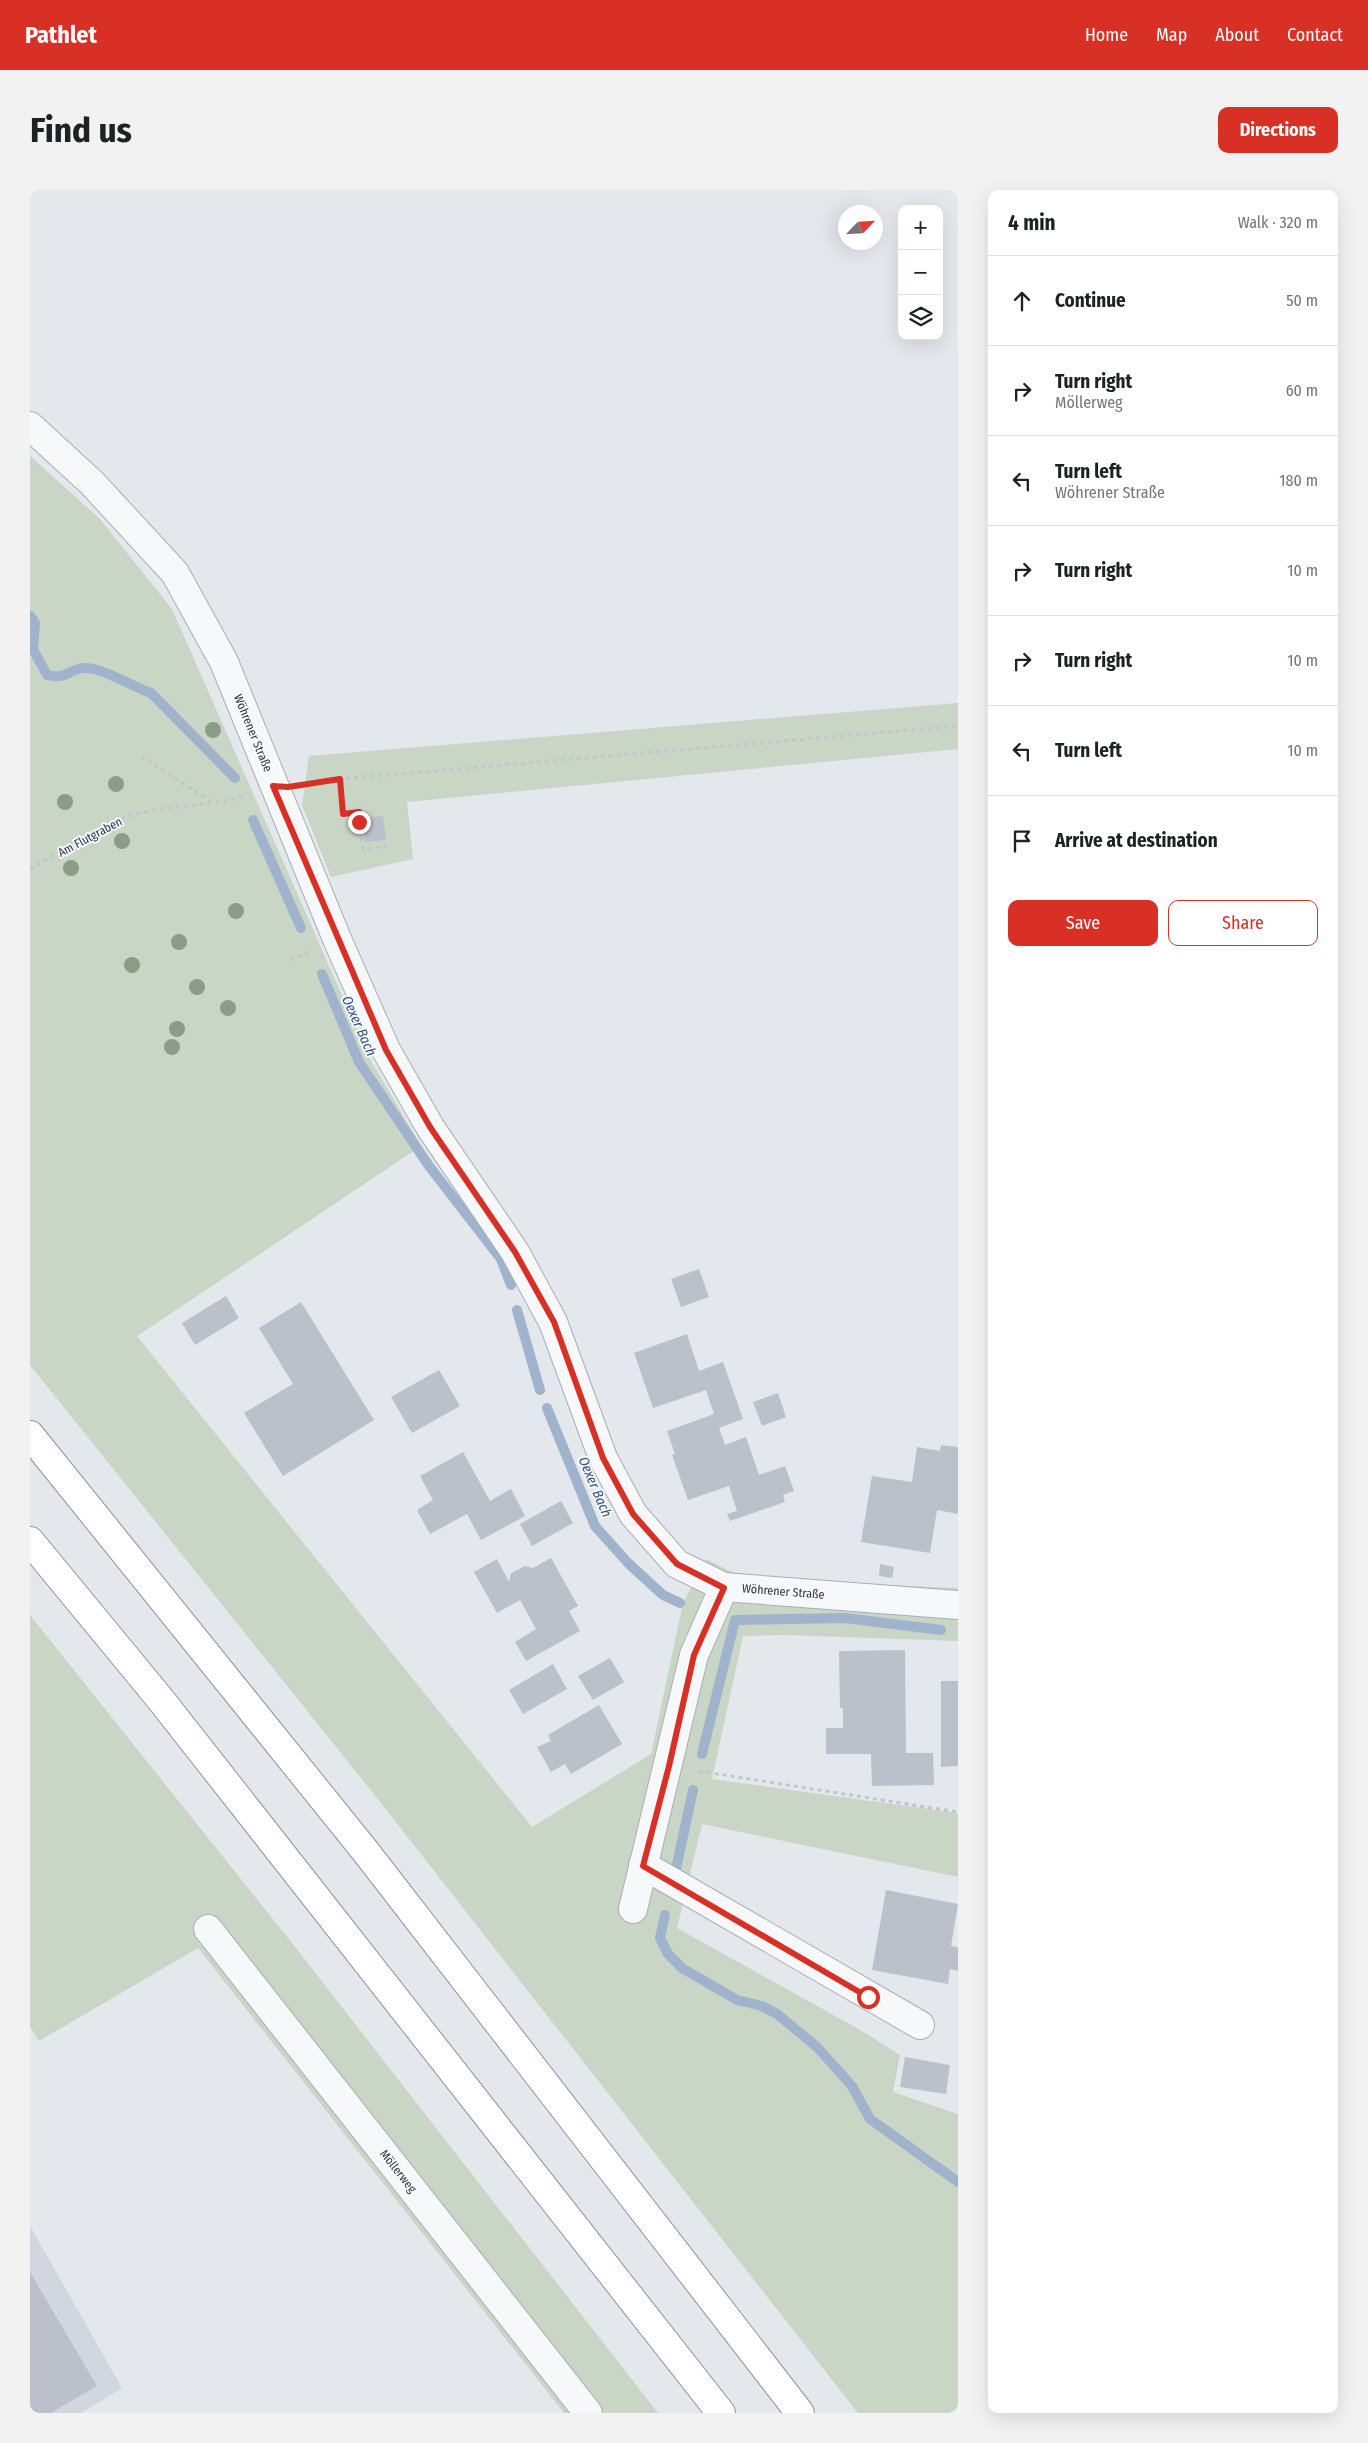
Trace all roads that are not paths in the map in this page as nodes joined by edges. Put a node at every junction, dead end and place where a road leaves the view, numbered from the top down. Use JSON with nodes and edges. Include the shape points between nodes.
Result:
{"nodes":[{"id":1,"x":30,"y":426,"type":"edge"},
{"id":2,"x":30,"y":1436,"type":"edge"},
{"id":3,"x":30,"y":1541,"type":"edge"},
{"id":4,"x":724,"y":1588,"type":"junction"},
{"id":5,"x":958,"y":1605,"type":"edge"},
{"id":6,"x":643,"y":1866,"type":"junction"},
{"id":7,"x":633,"y":1909,"type":"dead end"},
{"id":8,"x":208,"y":1929,"type":"dead end"},
{"id":9,"x":920,"y":2025,"type":"dead end"},
{"id":10,"x":588,"y":2413,"type":"edge"},
{"id":11,"x":721,"y":2413,"type":"edge"},
{"id":12,"x":800,"y":2413,"type":"edge"}],
"edges":[{"from":1,"to":4,"type":"street","name":"Wöhrener Straße","via":[[92,483],[175,573],[224,662],[273,786],[386,1050],[430,1127],[515,1252],[554,1322],[603,1458],[633,1514],[677,1564]]},
{"from":2,"to":12,"type":"highway","via":[[366,1852]]},
{"from":3,"to":11,"type":"highway","via":[[161,1700]]},
{"from":4,"to":5,"type":"street","name":"Wöhrener Straße"},
{"from":4,"to":6,"type":"street","via":[[694,1655]]},
{"from":6,"to":7,"type":"street"},
{"from":6,"to":9,"type":"street"},
{"from":8,"to":10,"type":"street","name":"Möllerweg"}]}
